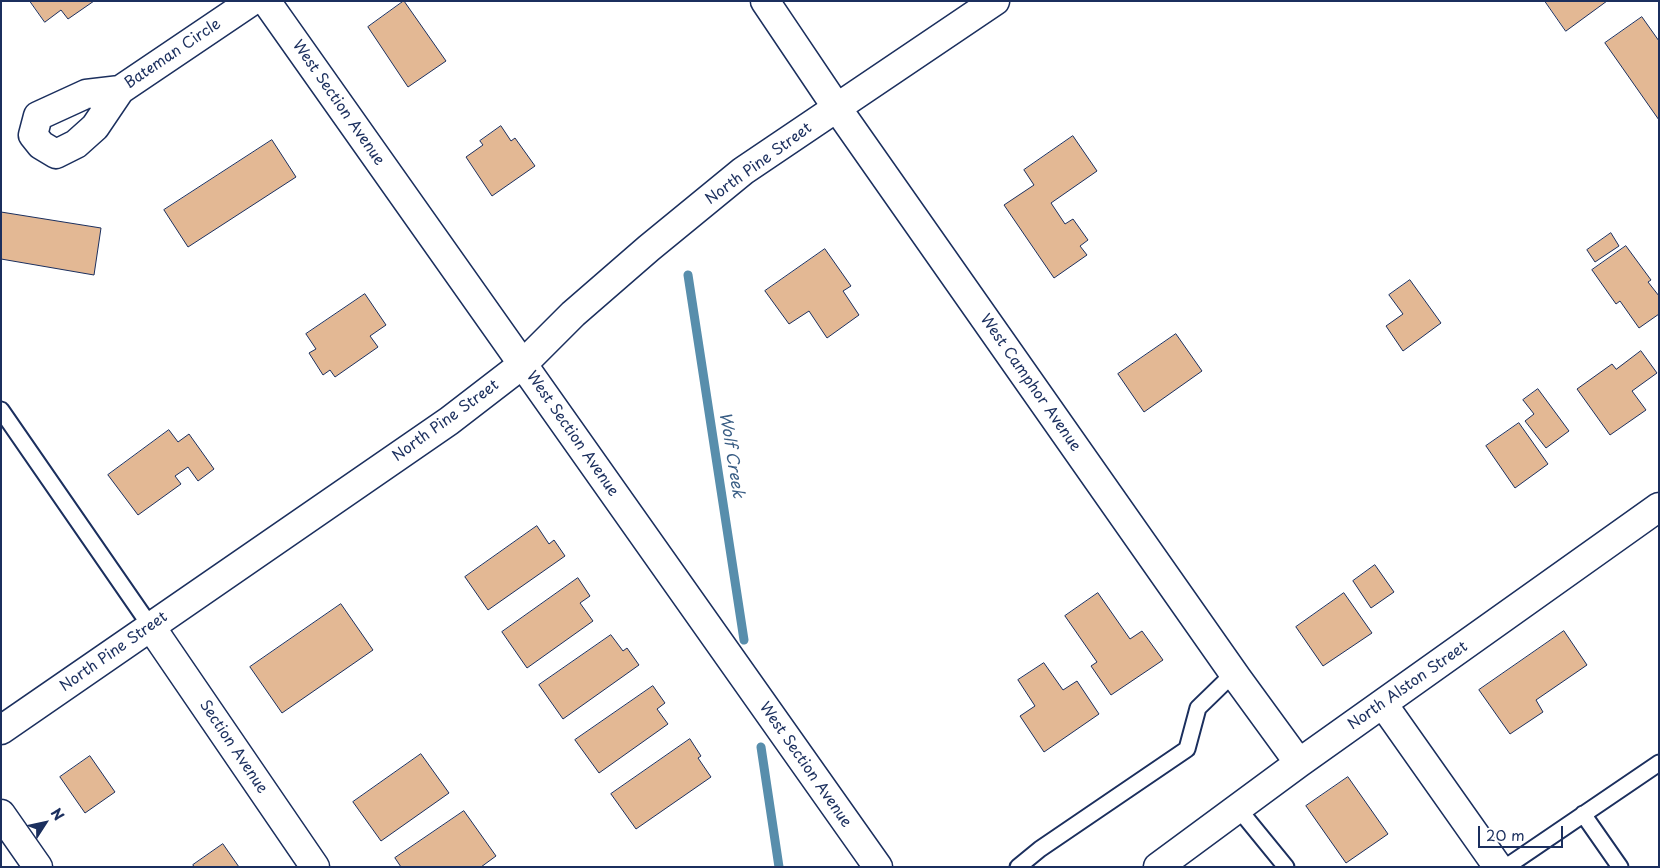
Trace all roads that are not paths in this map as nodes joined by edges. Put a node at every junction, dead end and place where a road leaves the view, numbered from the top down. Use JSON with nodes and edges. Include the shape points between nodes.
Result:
{"nodes":[{"id":1,"x":252,"y":1,"type":"edge"},
{"id":2,"x":266,"y":1,"type":"edge"},
{"id":3,"x":765,"y":1,"type":"edge"},
{"id":4,"x":995,"y":1,"type":"edge"},
{"id":5,"x":120,"y":90,"type":"dead end"},
{"id":6,"x":837,"y":108,"type":"junction"},
{"id":7,"x":523,"y":364,"type":"junction"},
{"id":8,"x":1,"y":410,"type":"edge"},
{"id":9,"x":1659,"y":508,"type":"edge"},
{"id":10,"x":151,"y":627,"type":"junction"},
{"id":11,"x":1234,"y":673,"type":"junction"},
{"id":12,"x":1383,"y":704,"type":"junction"},
{"id":13,"x":1,"y":730,"type":"edge"},
{"id":14,"x":1299,"y":763,"type":"junction"},
{"id":15,"x":1659,"y":763,"type":"edge"},
{"id":16,"x":1237,"y":807,"type":"junction"},
{"id":17,"x":1,"y":814,"type":"edge"},
{"id":18,"x":1583,"y":814,"type":"junction"},
{"id":19,"x":38,"y":867,"type":"edge"},
{"id":20,"x":315,"y":867,"type":"edge"},
{"id":21,"x":878,"y":867,"type":"edge"},
{"id":22,"x":1018,"y":867,"type":"edge"},
{"id":23,"x":1158,"y":867,"type":"edge"},
{"id":24,"x":1286,"y":867,"type":"edge"},
{"id":25,"x":1498,"y":867,"type":"edge"},
{"id":26,"x":1506,"y":867,"type":"edge"},
{"id":27,"x":1620,"y":867,"type":"edge"}],
"edges":[{"from":1,"to":5,"type":"street","name":"Bateman Circle"},
{"from":2,"to":7,"type":"street","name":"West Section Avenue"},
{"from":3,"to":6,"type":"street","name":"West Camphor Avenue"},
{"from":4,"to":6,"type":"street","name":"North Pine Street"},
{"from":6,"to":7,"type":"street","name":"North Pine Street","via":[[743,171],[573,314]]},
{"from":6,"to":11,"type":"street","name":"West Camphor Avenue"},
{"from":7,"to":10,"type":"street","name":"North Pine Street","via":[[449,421]]},
{"from":7,"to":21,"type":"street","name":"West Section Avenue"},
{"from":8,"to":10,"type":"lane"},
{"from":9,"to":12,"type":"street","name":"North Alston Street"},
{"from":10,"to":13,"type":"street","name":"North Pine Street"},
{"from":10,"to":20,"type":"street","name":"Section Avenue"},
{"from":11,"to":14,"type":"street","name":"West Camphor Avenue"},
{"from":11,"to":22,"type":"lane","via":[[1198,708],[1187,749]]},
{"from":12,"to":14,"type":"street","name":"North Alston Street"},
{"from":12,"to":25,"type":"street"},
{"from":14,"to":16,"type":"street","name":"North Alston Street"},
{"from":15,"to":18,"type":"lane"},
{"from":16,"to":23,"type":"street","name":"North Alston Street"},
{"from":16,"to":24,"type":"lane"},
{"from":17,"to":19,"type":"street"},
{"from":18,"to":26,"type":"lane"},
{"from":18,"to":27,"type":"lane"}]}
